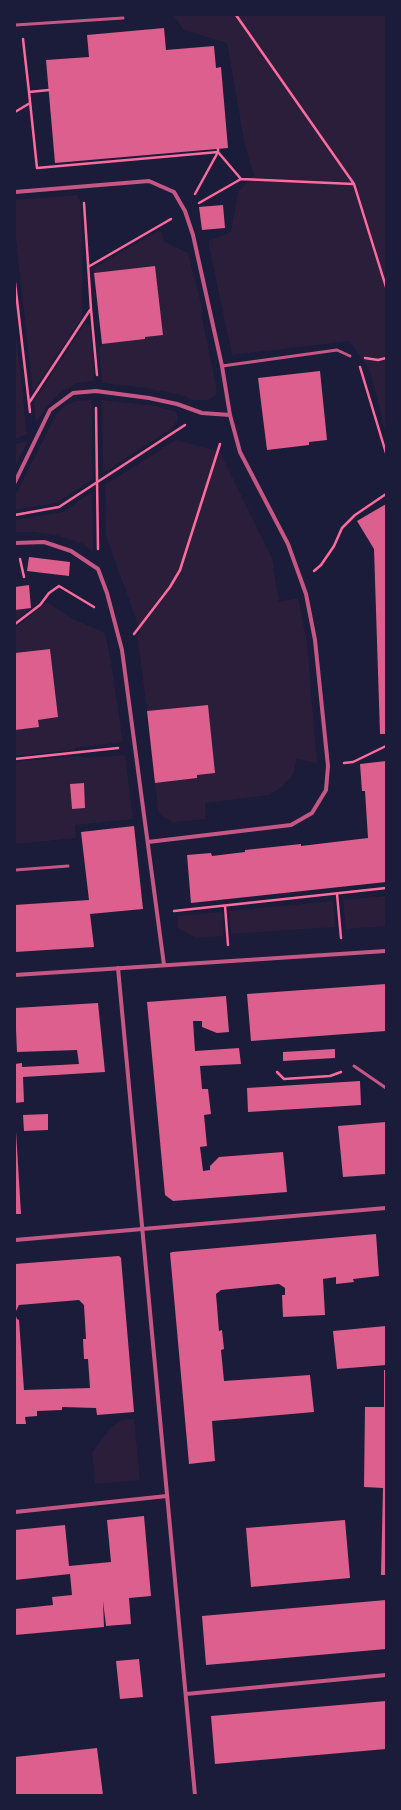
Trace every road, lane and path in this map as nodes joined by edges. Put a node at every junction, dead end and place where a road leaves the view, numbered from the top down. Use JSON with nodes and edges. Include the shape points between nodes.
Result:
{"nodes":[{"id":1,"x":236,"y":15,"type":"edge"},
{"id":2,"x":123,"y":18,"type":"dead end"},
{"id":3,"x":15,"y":25,"type":"edge"},
{"id":4,"x":22,"y":26,"type":"junction"},
{"id":5,"x":49,"y":90,"type":"dead end"},
{"id":6,"x":29,"y":92,"type":"junction"},
{"id":7,"x":30,"y":103,"type":"junction"},
{"id":8,"x":15,"y":112,"type":"edge"},
{"id":9,"x":218,"y":151,"type":"junction"},
{"id":10,"x":241,"y":179,"type":"junction"},
{"id":11,"x":354,"y":184,"type":"junction"},
{"id":12,"x":83,"y":186,"type":"junction"},
{"id":13,"x":15,"y":192,"type":"edge"},
{"id":14,"x":185,"y":211,"type":"junction"},
{"id":15,"x":88,"y":267,"type":"junction"},
{"id":16,"x":15,"y":283,"type":"edge"},
{"id":17,"x":386,"y":286,"type":"edge"},
{"id":18,"x":91,"y":309,"type":"junction"},
{"id":19,"x":350,"y":356,"type":"junction"},
{"id":20,"x":386,"y":358,"type":"edge"},
{"id":21,"x":222,"y":366,"type":"junction"},
{"id":22,"x":96,"y":391,"type":"junction"},
{"id":23,"x":29,"y":404,"type":"junction"},
{"id":24,"x":202,"y":413,"type":"junction"},
{"id":25,"x":230,"y":415,"type":"junction"},
{"id":26,"x":34,"y":443,"type":"junction"},
{"id":27,"x":386,"y":453,"type":"edge"},
{"id":28,"x":15,"y":482,"type":"edge"},
{"id":29,"x":97,"y":483,"type":"junction"},
{"id":30,"x":386,"y":494,"type":"edge"},
{"id":31,"x":15,"y":515,"type":"edge"},
{"id":32,"x":15,"y":543,"type":"edge"},
{"id":33,"x":98,"y":548,"type":"dead end"},
{"id":34,"x":302,"y":583,"type":"junction"},
{"id":35,"x":114,"y":619,"type":"junction"},
{"id":36,"x":15,"y":624,"type":"edge"},
{"id":37,"x":122,"y":650,"type":"junction"},
{"id":38,"x":135,"y":746,"type":"junction"},
{"id":39,"x":386,"y":746,"type":"edge"},
{"id":40,"x":15,"y":758,"type":"edge"},
{"id":41,"x":328,"y":766,"type":"junction"},
{"id":42,"x":148,"y":842,"type":"junction"},
{"id":43,"x":68,"y":866,"type":"dead end"},
{"id":44,"x":15,"y":870,"type":"edge"},
{"id":45,"x":386,"y":888,"type":"edge"},
{"id":46,"x":337,"y":894,"type":"junction"},
{"id":47,"x":225,"y":906,"type":"junction"},
{"id":48,"x":172,"y":911,"type":"dead end"},
{"id":49,"x":227,"y":932,"type":"dead end"},
{"id":50,"x":386,"y":951,"type":"edge"},
{"id":51,"x":342,"y":953,"type":"junction"},
{"id":52,"x":164,"y":965,"type":"junction"},
{"id":53,"x":118,"y":968,"type":"junction"},
{"id":54,"x":15,"y":975,"type":"edge"},
{"id":55,"x":354,"y":1066,"type":"joint"},
{"id":56,"x":276,"y":1072,"type":"dead end"},
{"id":57,"x":386,"y":1088,"type":"edge"},
{"id":58,"x":386,"y":1208,"type":"edge"},
{"id":59,"x":142,"y":1228,"type":"junction"},
{"id":60,"x":15,"y":1240,"type":"edge"},
{"id":61,"x":167,"y":1496,"type":"junction"},
{"id":62,"x":15,"y":1512,"type":"edge"},
{"id":63,"x":386,"y":1675,"type":"edge"},
{"id":64,"x":186,"y":1694,"type":"junction"},
{"id":65,"x":195,"y":1795,"type":"edge"}],
"edges":[{"from":1,"to":11,"type":"path"},
{"from":2,"to":4,"type":"lane"},
{"from":3,"to":4,"type":"lane"},
{"from":4,"to":6,"type":"path"},
{"from":5,"to":6,"type":"path"},
{"from":6,"to":7,"type":"path"},
{"from":7,"to":8,"type":"path"},
{"from":7,"to":9,"type":"path","via":[[37,168]]},
{"from":9,"to":10,"type":"path"},
{"from":9,"to":14,"type":"path"},
{"from":10,"to":11,"type":"path"},
{"from":10,"to":14,"type":"path"},
{"from":11,"to":17,"type":"path"},
{"from":12,"to":13,"type":"street"},
{"from":12,"to":14,"type":"street","via":[[149,181],[174,192]]},
{"from":12,"to":15,"type":"path"},
{"from":14,"to":15,"type":"path"},
{"from":14,"to":21,"type":"street","via":[[193,235]]},
{"from":15,"to":18,"type":"path"},
{"from":16,"to":23,"type":"path"},
{"from":18,"to":22,"type":"path","via":[[98,381]]},
{"from":18,"to":23,"type":"path"},
{"from":19,"to":20,"type":"path","via":[[378,360]]},
{"from":19,"to":21,"type":"lane","via":[[338,350]]},
{"from":19,"to":27,"type":"path","via":[[359,365]]},
{"from":21,"to":25,"type":"street"},
{"from":22,"to":24,"type":"street","via":[[149,398]]},
{"from":22,"to":26,"type":"street","via":[[73,393],[50,410]]},
{"from":22,"to":29,"type":"path"},
{"from":23,"to":26,"type":"path"},
{"from":24,"to":25,"type":"street"},
{"from":24,"to":29,"type":"path"},
{"from":25,"to":34,"type":"street","via":[[240,452],[288,544]]},
{"from":25,"to":37,"type":"path","via":[[180,570]]},
{"from":26,"to":28,"type":"street"},
{"from":29,"to":31,"type":"path","via":[[59,507]]},
{"from":29,"to":33,"type":"path"},
{"from":30,"to":34,"type":"path","via":[[355,515],[342,528],[334,546],[321,564]]},
{"from":32,"to":35,"type":"street","via":[[44,542],[71,550],[98,569]]},
{"from":34,"to":41,"type":"street","via":[[315,640]]},
{"from":35,"to":36,"type":"path","via":[[59,586]]},
{"from":35,"to":37,"type":"street"},
{"from":37,"to":38,"type":"street"},
{"from":38,"to":40,"type":"path"},
{"from":38,"to":42,"type":"street"},
{"from":39,"to":41,"type":"path","via":[[353,762]]},
{"from":41,"to":42,"type":"street","via":[[326,790],[312,813],[291,825]]},
{"from":42,"to":52,"type":"street"},
{"from":43,"to":44,"type":"lane"},
{"from":45,"to":46,"type":"path"},
{"from":46,"to":47,"type":"path"},
{"from":46,"to":51,"type":"path"},
{"from":47,"to":48,"type":"path"},
{"from":47,"to":49,"type":"path"},
{"from":50,"to":51,"type":"street"},
{"from":51,"to":52,"type":"street"},
{"from":52,"to":53,"type":"street"},
{"from":53,"to":54,"type":"street"},
{"from":53,"to":59,"type":"street"},
{"from":55,"to":56,"type":"path","via":[[330,1076],[284,1079]]},
{"from":55,"to":57,"type":"lane"},
{"from":58,"to":59,"type":"street"},
{"from":59,"to":60,"type":"street"},
{"from":59,"to":61,"type":"street"},
{"from":61,"to":62,"type":"street"},
{"from":61,"to":64,"type":"street"},
{"from":63,"to":64,"type":"street"},
{"from":64,"to":65,"type":"street"}]}
